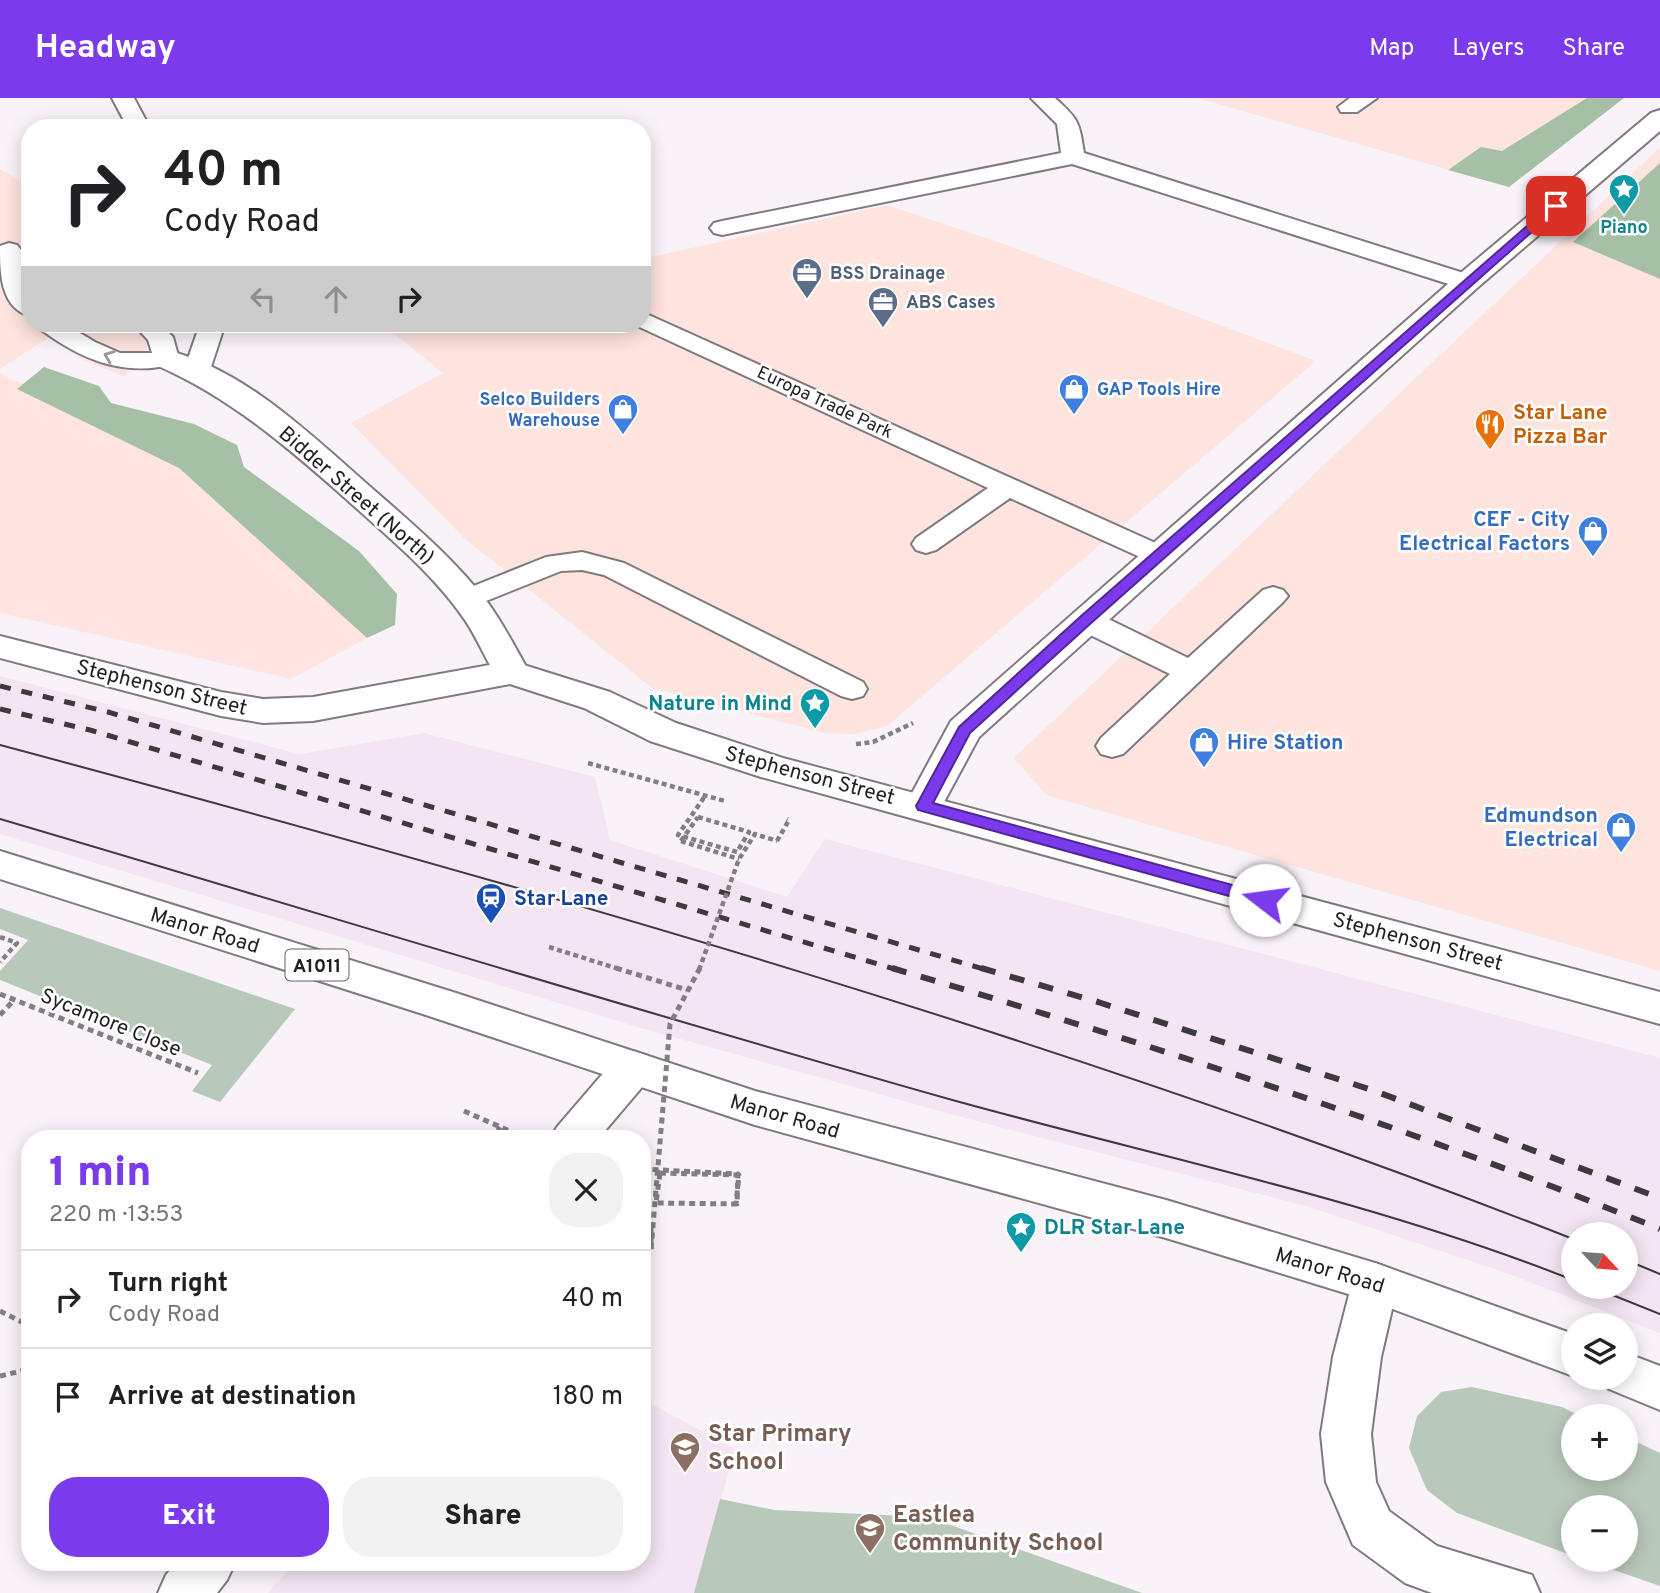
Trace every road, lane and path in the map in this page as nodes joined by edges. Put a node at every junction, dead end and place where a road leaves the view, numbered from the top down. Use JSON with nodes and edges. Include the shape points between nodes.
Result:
{"nodes":[{"id":1,"x":123,"y":98,"type":"edge"},
{"id":2,"x":1042,"y":98,"type":"edge"},
{"id":3,"x":1660,"y":118,"type":"edge"},
{"id":4,"x":134,"y":119,"type":"edge"},
{"id":5,"x":1073,"y":157,"type":"junction"},
{"id":6,"x":722,"y":228,"type":"dead end"},
{"id":7,"x":13,"y":250,"type":"edge"},
{"id":8,"x":1466,"y":282,"type":"junction"},
{"id":9,"x":21,"y":300,"type":"edge"},
{"id":10,"x":651,"y":322,"type":"edge"},
{"id":11,"x":62,"y":333,"type":"edge"},
{"id":12,"x":155,"y":333,"type":"edge"},
{"id":13,"x":213,"y":333,"type":"edge"},
{"id":14,"x":166,"y":359,"type":"junction"},
{"id":15,"x":197,"y":370,"type":"junction"},
{"id":16,"x":1009,"y":486,"type":"junction"},
{"id":17,"x":926,"y":544,"type":"dead end"},
{"id":18,"x":1161,"y":556,"type":"junction"},
{"id":19,"x":1273,"y":596,"type":"dead end"},
{"id":20,"x":466,"y":600,"type":"junction"},
{"id":21,"x":1085,"y":620,"type":"junction"},
{"id":22,"x":0,"y":647,"type":"edge"},
{"id":23,"x":510,"y":672,"type":"junction"},
{"id":24,"x":1191,"y":672,"type":"junction"},
{"id":25,"x":852,"y":689,"type":"dead end"},
{"id":26,"x":915,"y":722,"type":"dead end"},
{"id":27,"x":856,"y":744,"type":"dead end"},
{"id":28,"x":1112,"y":746,"type":"dead end"},
{"id":29,"x":589,"y":763,"type":"dead end"},
{"id":30,"x":924,"y":806,"type":"junction"},
{"id":31,"x":789,"y":820,"type":"dead end"},
{"id":32,"x":738,"y":859,"type":"junction"},
{"id":33,"x":0,"y":864,"type":"edge"},
{"id":34,"x":0,"y":936,"type":"edge"},
{"id":35,"x":549,"y":947,"type":"dead end"},
{"id":36,"x":0,"y":961,"type":"edge"},
{"id":37,"x":687,"y":990,"type":"junction"},
{"id":38,"x":0,"y":994,"type":"edge"},
{"id":39,"x":14,"y":1000,"type":"junction"},
{"id":40,"x":1660,"y":1008,"type":"edge"},
{"id":41,"x":0,"y":1015,"type":"edge"},
{"id":42,"x":633,"y":1068,"type":"junction"},
{"id":43,"x":198,"y":1073,"type":"dead end"},
{"id":44,"x":464,"y":1111,"type":"dead end"},
{"id":45,"x":500,"y":1127,"type":"junction"},
{"id":46,"x":498,"y":1130,"type":"edge"},
{"id":47,"x":507,"y":1130,"type":"edge"},
{"id":48,"x":580,"y":1130,"type":"edge"},
{"id":49,"x":651,"y":1170,"type":"edge"},
{"id":50,"x":738,"y":1175,"type":"edge"},
{"id":51,"x":738,"y":1175,"type":"edge"},
{"id":52,"x":738,"y":1175,"type":"edge"},
{"id":53,"x":738,"y":1175,"type":"edge"},
{"id":54,"x":737,"y":1194,"type":"edge"},
{"id":55,"x":737,"y":1194,"type":"edge"},
{"id":56,"x":656,"y":1203,"type":"junction"},
{"id":57,"x":736,"y":1204,"type":"edge"},
{"id":58,"x":736,"y":1204,"type":"edge"},
{"id":59,"x":651,"y":1227,"type":"edge"},
{"id":60,"x":651,"y":1249,"type":"edge"},
{"id":61,"x":651,"y":1249,"type":"edge"},
{"id":62,"x":1376,"y":1283,"type":"junction"},
{"id":63,"x":0,"y":1311,"type":"edge"},
{"id":64,"x":21,"y":1322,"type":"edge"},
{"id":65,"x":1561,"y":1351,"type":"edge"},
{"id":66,"x":21,"y":1371,"type":"edge"},
{"id":67,"x":0,"y":1376,"type":"edge"},
{"id":68,"x":1638,"y":1379,"type":"edge"},
{"id":69,"x":1660,"y":1388,"type":"edge"},
{"id":70,"x":202,"y":1571,"type":"edge"},
{"id":71,"x":184,"y":1593,"type":"edge"},
{"id":72,"x":1514,"y":1593,"type":"edge"}],
"edges":[{"from":1,"to":4,"type":"lane"},
{"from":2,"to":5,"type":"lane","via":[[1068,122]]},
{"from":3,"to":8,"type":"main road"},
{"from":5,"to":6,"type":"lane"},
{"from":5,"to":8,"type":"lane"},
{"from":7,"to":9,"type":"lane","via":[[5,264]]},
{"from":8,"to":18,"type":"main road"},
{"from":10,"to":16,"type":"lane","name":"Europa Trade Park"},
{"from":14,"to":11,"type":"lane","one_way":true,"via":[[114,359]]},
{"from":12,"to":14,"type":"lane"},
{"from":13,"to":15,"type":"lane"},
{"from":14,"to":15,"type":"main road","name":"Bidder Street (North)"},
{"from":15,"to":20,"type":"main road","name":"Bidder Street (North)","via":[[296,437],[446,573]]},
{"from":16,"to":17,"type":"lane"},
{"from":16,"to":18,"type":"lane","name":"Europa Trade Park"},
{"from":18,"to":21,"type":"main road"},
{"from":19,"to":24,"type":"lane"},
{"from":20,"to":23,"type":"main road","name":"Bidder Street (North)"},
{"from":20,"to":25,"type":"lane","via":[[556,563],[582,561],[614,569]]},
{"from":21,"to":24,"type":"lane"},
{"from":21,"to":30,"type":"main road","via":[[964,730]]},
{"from":22,"to":23,"type":"main road","name":"Stephenson Street","via":[[263,711],[313,709]]},
{"from":23,"to":30,"type":"main road","name":"Stephenson Street","via":[[774,768]]},
{"from":24,"to":28,"type":"lane"},
{"from":26,"to":27,"type":"path","via":[[873,742]]},
{"from":29,"to":32,"type":"path","bridge":true,"via":[[705,796],[678,835],[690,838],[737,852],[749,832],[698,817],[687,833],[681,841]]},
{"from":30,"to":40,"type":"main road","name":"Stephenson Street"},
{"from":31,"to":32,"type":"path","bridge":true,"via":[[777,841],[755,834]]},
{"from":32,"to":37,"type":"path","bridge":true,"via":[[701,966]]},
{"from":33,"to":42,"type":"main road","name":"Manor Road","number":"A1011"},
{"from":34,"to":36,"type":"path","via":[[17,943]]},
{"from":35,"to":37,"type":"path"},
{"from":37,"to":56,"type":"path","bridge":true,"via":[[670,1024]]},
{"from":38,"to":39,"type":"path","name":"Sycamore Close"},
{"from":39,"to":41,"type":"path","name":"Sycamore Close"},
{"from":39,"to":43,"type":"path","name":"Sycamore Close"},
{"from":42,"to":48,"type":"main road"},
{"from":42,"to":62,"type":"main road","name":"Manor Road","number":"A1011","via":[[792,1119],[1166,1219]]},
{"from":44,"to":45,"type":"path"},
{"from":45,"to":46,"type":"path"},
{"from":45,"to":47,"type":"path"},
{"from":49,"to":50,"type":"path","bridge":true},
{"from":51,"to":54,"type":"path","bridge":true},
{"from":52,"to":56,"type":"path","bridge":true,"via":[[660,1173]]},
{"from":53,"to":55,"type":"path","bridge":true},
{"from":56,"to":57,"type":"path","bridge":true},
{"from":56,"to":58,"type":"path","bridge":true},
{"from":56,"to":60,"type":"path","bridge":true},
{"from":59,"to":61,"type":"path","bridge":true},
{"from":62,"to":65,"type":"main road","name":"Manor Road","number":"A1011"},
{"from":62,"to":72,"type":"main road","via":[[1357,1357],[1346,1434],[1351,1482],[1371,1528],[1423,1566]]},
{"from":63,"to":64,"type":"path"},
{"from":66,"to":67,"type":"path"},
{"from":68,"to":69,"type":"main road"},
{"from":70,"to":71,"type":"main road"}]}
